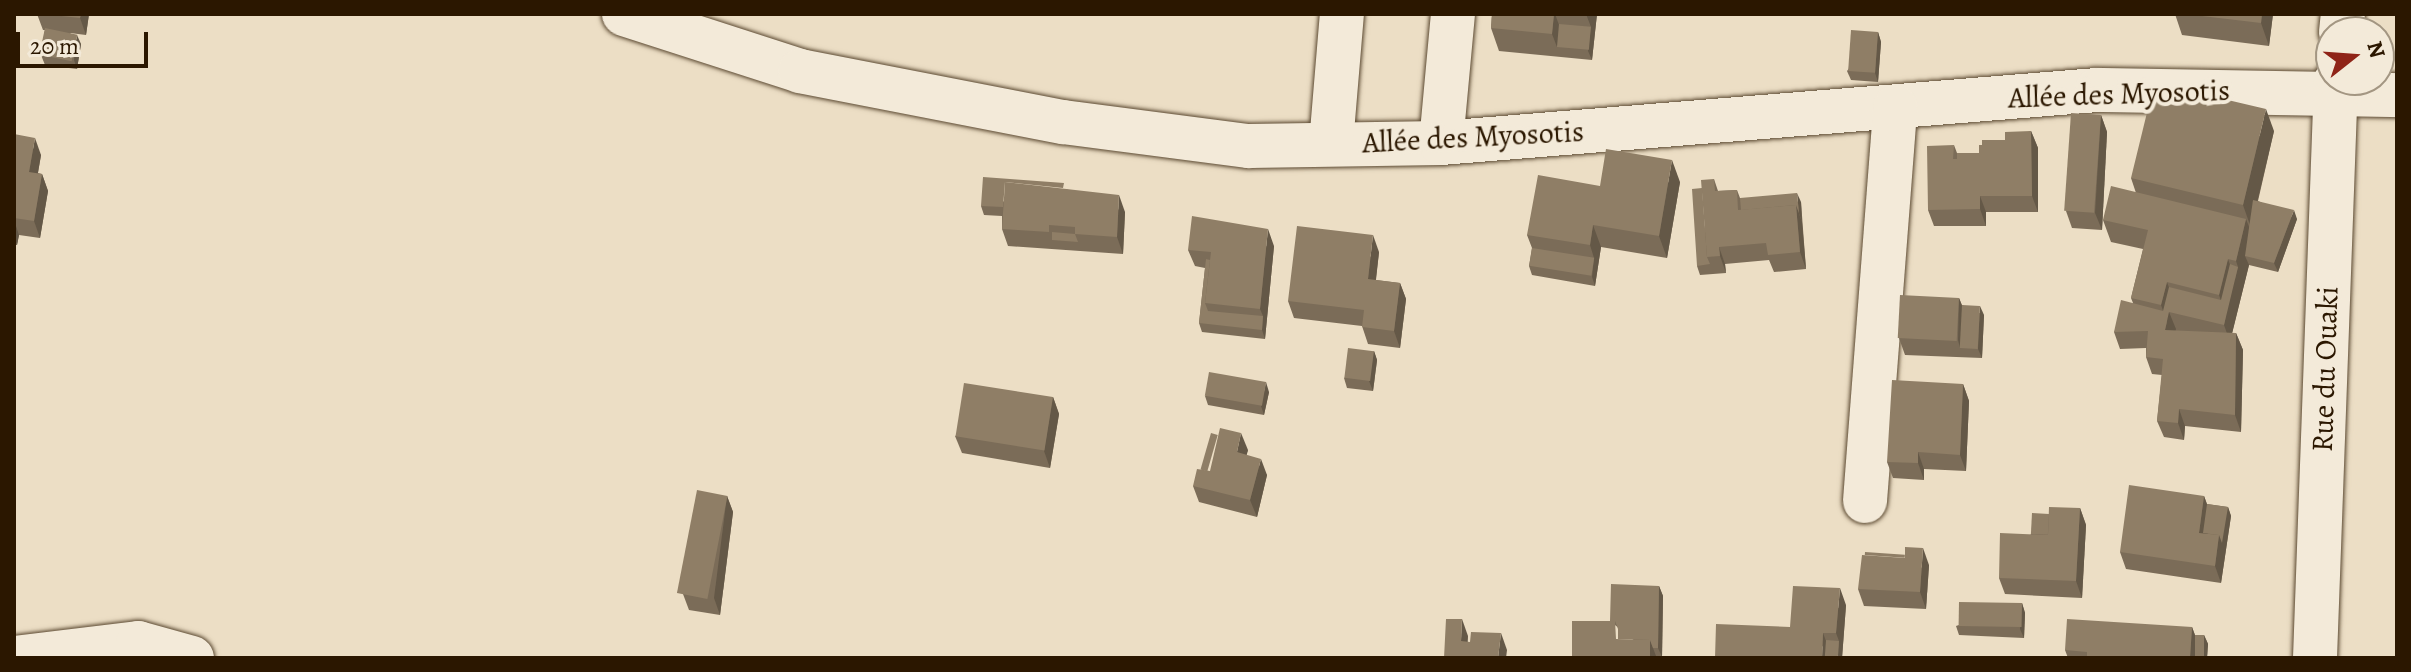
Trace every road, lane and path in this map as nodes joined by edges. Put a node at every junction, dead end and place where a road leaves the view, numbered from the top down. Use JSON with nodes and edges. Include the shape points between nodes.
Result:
{"nodes":[{"id":1,"x":624,"y":14,"type":"edge"},
{"id":2,"x":1342,"y":14,"type":"edge"},
{"id":3,"x":1453,"y":14,"type":"edge"},
{"id":4,"x":2315,"y":89,"type":"edge"},
{"id":5,"x":2335,"y":96,"type":"edge"},
{"id":6,"x":1895,"y":107,"type":"junction"},
{"id":7,"x":1441,"y":143,"type":"junction"},
{"id":8,"x":1331,"y":144,"type":"junction"},
{"id":9,"x":1865,"y":501,"type":"dead end"},
{"id":10,"x":14,"y":658,"type":"edge"},
{"id":11,"x":192,"y":658,"type":"edge"},
{"id":12,"x":2315,"y":658,"type":"edge"}],
"edges":[{"from":1,"to":8,"type":"street","name":"Allée des Myosotis","via":[[800,71],[1063,122],[1249,146]]},
{"from":2,"to":8,"type":"street"},
{"from":3,"to":7,"type":"street"},
{"from":4,"to":6,"type":"street","name":"Allée des Myosotis","via":[[2226,87]]},
{"from":5,"to":12,"type":"street","name":"Rue du Ouaki"},
{"from":6,"to":7,"type":"street","name":"Allée des Myosotis"},
{"from":6,"to":9,"type":"street"},
{"from":7,"to":8,"type":"street","name":"Allée des Myosotis"},
{"from":10,"to":11,"type":"street","via":[[138,643]]}]}
